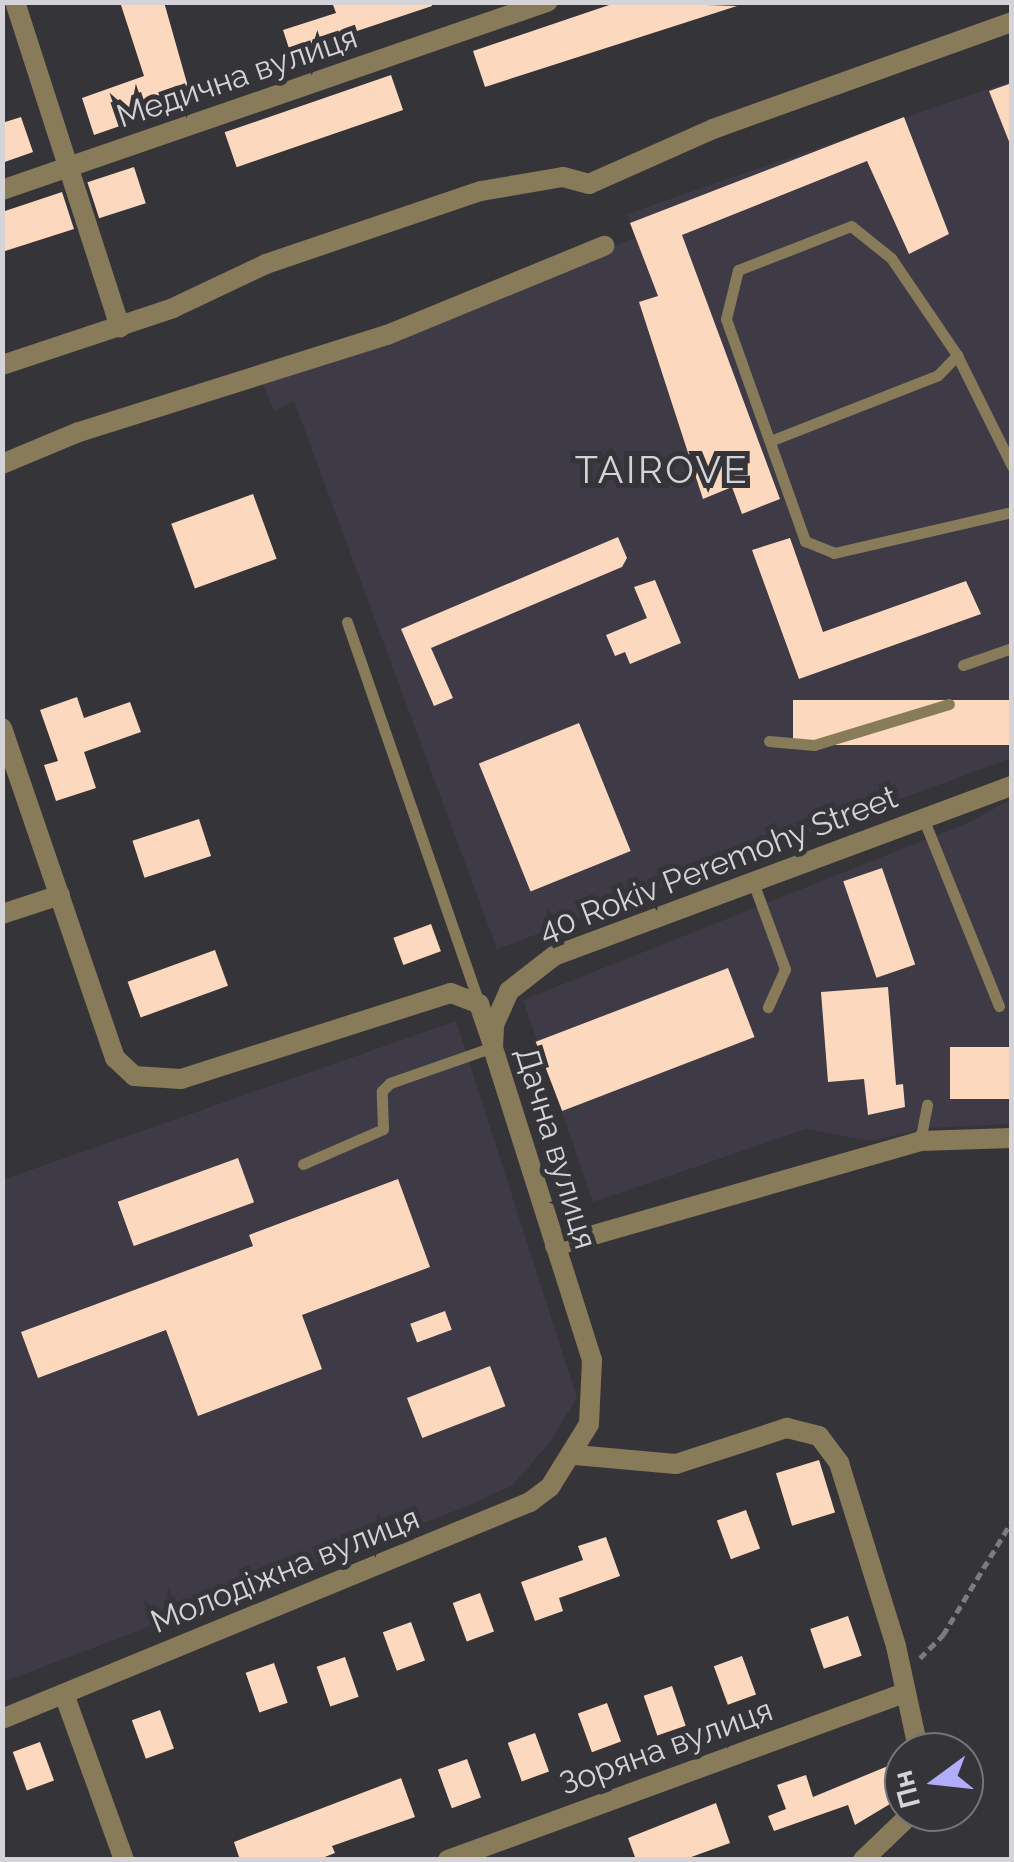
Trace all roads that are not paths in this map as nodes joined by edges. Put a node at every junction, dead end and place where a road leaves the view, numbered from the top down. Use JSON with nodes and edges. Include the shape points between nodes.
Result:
{"nodes":[{"id":1,"x":15,"y":2,"type":"edge"},
{"id":2,"x":548,"y":2,"type":"edge"},
{"id":3,"x":1012,"y":22,"type":"edge"},
{"id":4,"x":66,"y":168,"type":"junction"},
{"id":5,"x":2,"y":190,"type":"edge"},
{"id":6,"x":604,"y":246,"type":"dead end"},
{"id":7,"x":120,"y":327,"type":"junction"},
{"id":8,"x":956,"y":355,"type":"junction"},
{"id":9,"x":2,"y":365,"type":"edge"},
{"id":10,"x":770,"y":441,"type":"junction"},
{"id":11,"x":2,"y":464,"type":"edge"},
{"id":12,"x":1012,"y":466,"type":"edge"},
{"id":13,"x":1012,"y":512,"type":"edge"},
{"id":14,"x":347,"y":622,"type":"dead end"},
{"id":15,"x":1012,"y":648,"type":"edge"},
{"id":16,"x":963,"y":666,"type":"dead end"},
{"id":17,"x":949,"y":704,"type":"dead end"},
{"id":18,"x":2,"y":728,"type":"edge"},
{"id":19,"x":769,"y":741,"type":"dead end"},
{"id":20,"x":1012,"y":786,"type":"edge"},
{"id":21,"x":923,"y":818,"type":"junction"},
{"id":22,"x":753,"y":882,"type":"junction"},
{"id":23,"x":60,"y":895,"type":"junction"},
{"id":24,"x":2,"y":914,"type":"edge"},
{"id":25,"x":479,"y":1004,"type":"junction"},
{"id":26,"x":999,"y":1006,"type":"dead end"},
{"id":27,"x":768,"y":1007,"type":"dead end"},
{"id":28,"x":493,"y":1046,"type":"junction"},
{"id":29,"x":927,"y":1105,"type":"dead end"},
{"id":30,"x":1012,"y":1138,"type":"edge"},
{"id":31,"x":920,"y":1141,"type":"junction"},
{"id":32,"x":303,"y":1164,"type":"dead end"},
{"id":33,"x":556,"y":1246,"type":"junction"},
{"id":34,"x":575,"y":1456,"type":"junction"},
{"id":35,"x":904,"y":1693,"type":"junction"},
{"id":36,"x":64,"y":1694,"type":"junction"},
{"id":37,"x":2,"y":1718,"type":"edge"},
{"id":38,"x":914,"y":1732,"type":"edge"},
{"id":39,"x":892,"y":1832,"type":"edge"},
{"id":40,"x":124,"y":1860,"type":"edge"},
{"id":41,"x":448,"y":1860,"type":"edge"},
{"id":42,"x":863,"y":1860,"type":"edge"}],
"edges":[{"from":1,"to":4,"type":"street"},
{"from":2,"to":4,"type":"street","name":"Медична вулиця"},
{"from":3,"to":7,"type":"street","via":[[713,129],[589,184],[563,177],[481,192],[266,264]]},
{"from":4,"to":5,"type":"street","name":"Медична вулиця"},
{"from":4,"to":7,"type":"street"},
{"from":6,"to":11,"type":"street","via":[[387,335],[79,432]]},
{"from":7,"to":9,"type":"street"},
{"from":8,"to":10,"type":"lane","via":[[938,375]]},
{"from":8,"to":10,"type":"lane","via":[[891,258],[852,226],[738,270],[726,319]]},
{"from":8,"to":12,"type":"lane"},
{"from":10,"to":13,"type":"lane","via":[[804,541],[834,553]]},
{"from":14,"to":25,"type":"lane"},
{"from":15,"to":16,"type":"lane"},
{"from":17,"to":19,"type":"lane","via":[[814,745]]},
{"from":18,"to":23,"type":"street"},
{"from":20,"to":21,"type":"street","name":"40 Rokiv Peremohy Street"},
{"from":21,"to":22,"type":"street","name":"40 Rokiv Peremohy Street"},
{"from":21,"to":26,"type":"lane"},
{"from":22,"to":27,"type":"lane","via":[[786,969],[779,996]]},
{"from":22,"to":28,"type":"street","name":"40 Rokiv Peremohy Street","via":[[533,967],[500,1008]]},
{"from":23,"to":24,"type":"street"},
{"from":23,"to":25,"type":"street","via":[[116,1058],[134,1076],[182,1079],[451,993]]},
{"from":25,"to":28,"type":"street","name":"Дачна вулиця"},
{"from":28,"to":32,"type":"lane","via":[[390,1083],[382,1092],[383,1128]]},
{"from":28,"to":33,"type":"street","name":"Дачна вулиця"},
{"from":29,"to":31,"type":"lane"},
{"from":30,"to":31,"type":"street"},
{"from":31,"to":33,"type":"street"},
{"from":33,"to":34,"type":"street","name":"Дачна вулиця","via":[[592,1360],[590,1424]]},
{"from":34,"to":35,"type":"street","via":[[676,1464],[788,1428],[819,1436],[839,1463]]},
{"from":34,"to":36,"type":"street","name":"Молодіжна вулиця","via":[[530,1502]]},
{"from":35,"to":38,"type":"street"},
{"from":35,"to":41,"type":"street","name":"Зоряна вулиця"},
{"from":36,"to":37,"type":"street","name":"Молодіжна вулиця"},
{"from":36,"to":40,"type":"street"},
{"from":39,"to":42,"type":"street"}]}
